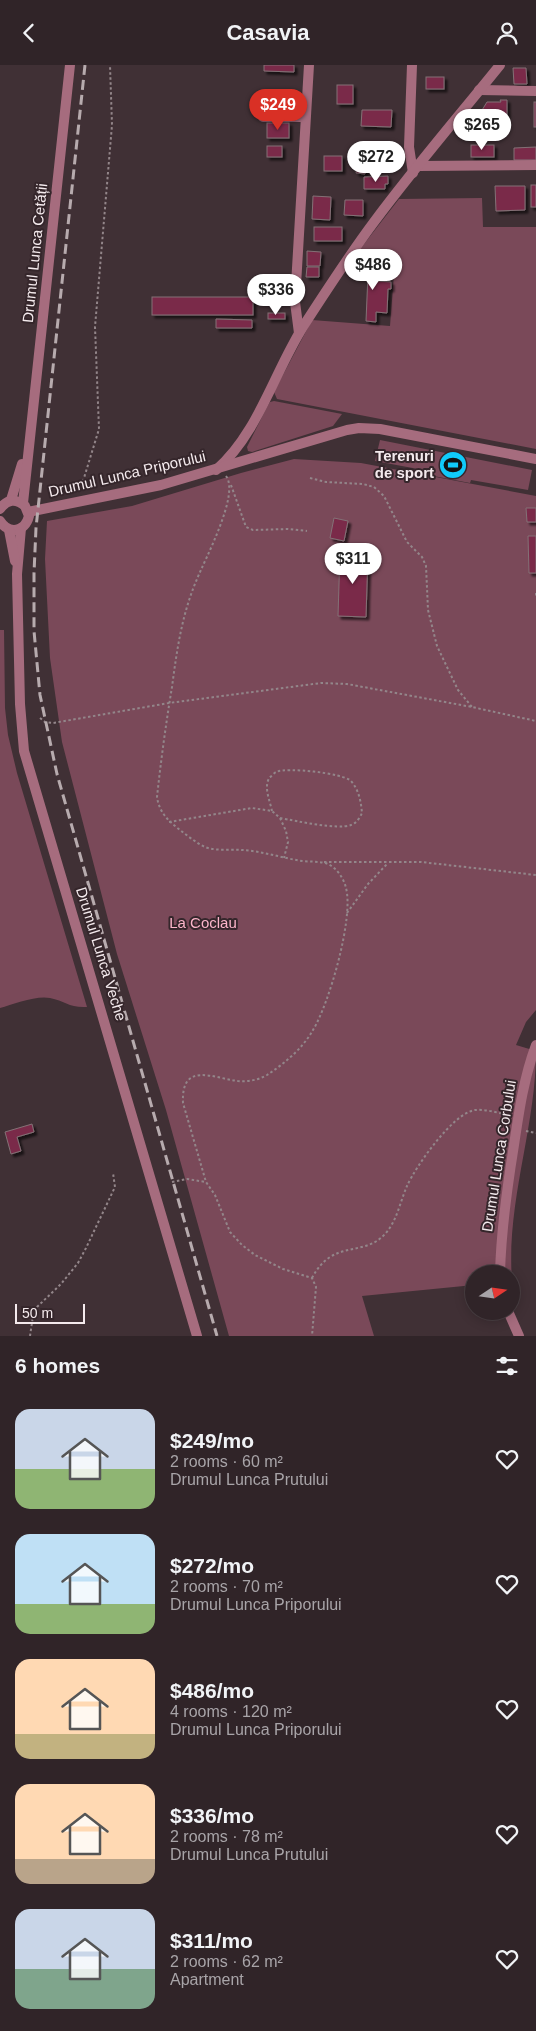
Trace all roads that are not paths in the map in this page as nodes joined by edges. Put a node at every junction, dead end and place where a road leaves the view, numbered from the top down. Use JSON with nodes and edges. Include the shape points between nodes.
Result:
{"nodes":[{"id":1,"x":70,"y":65,"type":"edge"},
{"id":2,"x":309,"y":65,"type":"edge"},
{"id":3,"x":412,"y":65,"type":"edge"},
{"id":4,"x":500,"y":65,"type":"edge"},
{"id":5,"x":480,"y":90,"type":"junction"},
{"id":6,"x":536,"y":91,"type":"edge"},
{"id":7,"x":263,"y":117,"type":"dead end"},
{"id":8,"x":305,"y":117,"type":"junction"},
{"id":9,"x":536,"y":165,"type":"edge"},
{"id":10,"x":416,"y":169,"type":"junction"},
{"id":11,"x":299,"y":333,"type":"junction"},
{"id":12,"x":28,"y":444,"type":"junction"},
{"id":13,"x":536,"y":459,"type":"edge"},
{"id":14,"x":216,"y":470,"type":"junction"},
{"id":15,"x":11,"y":500,"type":"junction"},
{"id":16,"x":26,"y":507,"type":"junction"},
{"id":17,"x":0,"y":509,"type":"edge"},
{"id":18,"x":3,"y":526,"type":"edge"},
{"id":19,"x":21,"y":528,"type":"junction"},
{"id":20,"x":17,"y":574,"type":"junction"},
{"id":21,"x":536,"y":1045,"type":"edge"},
{"id":22,"x":500,"y":1265,"type":"edge"},
{"id":23,"x":512,"y":1320,"type":"edge"},
{"id":24,"x":197,"y":1336,"type":"edge"},
{"id":25,"x":518,"y":1336,"type":"edge"}],
"edges":[{"from":1,"to":12,"type":"street","name":"Drumul Lunca Cetății"},
{"from":2,"to":8,"type":"street"},
{"from":3,"to":10,"type":"street","via":[[409,147]]},
{"from":4,"to":5,"type":"street","name":"Drumul Lunca Priporului"},
{"from":5,"to":6,"type":"street"},
{"from":5,"to":10,"type":"street","name":"Drumul Lunca Priporului"},
{"from":7,"to":8,"type":"street"},
{"from":8,"to":11,"type":"street","via":[[295,303]]},
{"from":9,"to":10,"type":"street"},
{"from":10,"to":11,"type":"street","name":"Drumul Lunca Priporului","via":[[344,263]]},
{"from":11,"to":14,"type":"street","name":"Drumul Lunca Priporului","via":[[247,432],[234,452]]},
{"from":12,"to":15,"type":"street","name":"Drumul Lunca Cetății"},
{"from":12,"to":16,"type":"street","name":"Drumul Lunca Cetății"},
{"from":13,"to":14,"type":"street","via":[[380,429],[359,428]]},
{"from":14,"to":16,"type":"street","name":"Drumul Lunca Priporului","via":[[76,502]]},
{"from":15,"to":16,"type":"street"},
{"from":15,"to":17,"type":"street"},
{"from":16,"to":19,"type":"street","name":"Drumul Lunca Cetății","via":[[28,521]]},
{"from":18,"to":19,"type":"street"},
{"from":18,"to":20,"type":"street","name":"Drumul Lunca Veche"},
{"from":19,"to":20,"type":"street","name":"Drumul Lunca Veche"},
{"from":20,"to":24,"type":"street","name":"Drumul Lunca Veche","via":[[24,751]]},
{"from":21,"to":22,"type":"street","name":"Drumul Lunca Corbului","via":[[518,1118],[502,1229]]},
{"from":23,"to":25,"type":"street"}]}
